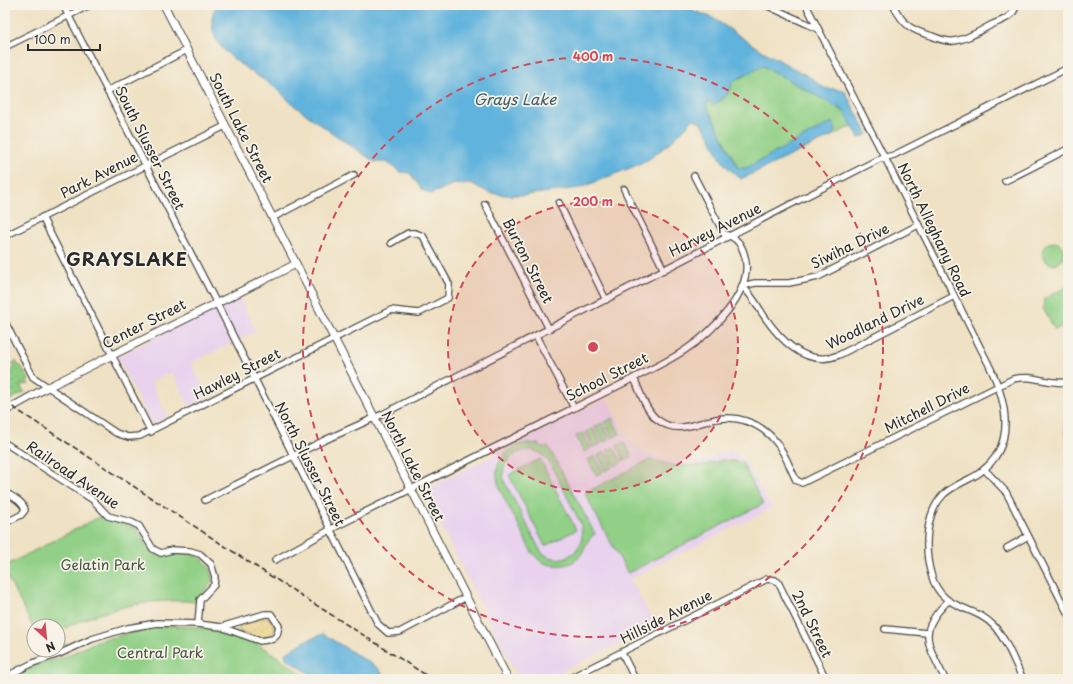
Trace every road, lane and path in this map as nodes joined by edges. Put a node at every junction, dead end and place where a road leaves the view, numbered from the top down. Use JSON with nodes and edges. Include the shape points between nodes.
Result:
{"nodes":[{"id":1,"x":63,"y":5,"type":"edge"},
{"id":2,"x":90,"y":5,"type":"edge"},
{"id":3,"x":164,"y":5,"type":"edge"},
{"id":4,"x":766,"y":5,"type":"edge"},
{"id":5,"x":806,"y":5,"type":"edge"},
{"id":6,"x":893,"y":5,"type":"edge"},
{"id":7,"x":1016,"y":5,"type":"edge"},
{"id":8,"x":68,"y":16,"type":"junction"},
{"id":9,"x":816,"y":28,"type":"junction"},
{"id":10,"x":5,"y":47,"type":"edge"},
{"id":11,"x":187,"y":50,"type":"junction"},
{"id":12,"x":1068,"y":68,"type":"edge"},
{"id":13,"x":107,"y":91,"type":"junction"},
{"id":14,"x":5,"y":94,"type":"edge"},
{"id":15,"x":5,"y":103,"type":"edge"},
{"id":16,"x":225,"y":126,"type":"junction"},
{"id":17,"x":1068,"y":149,"type":"edge"},
{"id":18,"x":885,"y":158,"type":"junction"},
{"id":19,"x":146,"y":165,"type":"junction"},
{"id":20,"x":354,"y":175,"type":"dead end"},
{"id":21,"x":694,"y":176,"type":"dead end"},
{"id":22,"x":1005,"y":181,"type":"dead end"},
{"id":23,"x":624,"y":189,"type":"dead end"},
{"id":24,"x":559,"y":203,"type":"dead end"},
{"id":25,"x":485,"y":204,"type":"dead end"},
{"id":26,"x":42,"y":217,"type":"junction"},
{"id":27,"x":272,"y":218,"type":"junction"},
{"id":28,"x":918,"y":225,"type":"junction"},
{"id":29,"x":730,"y":235,"type":"junction"},
{"id":30,"x":5,"y":236,"type":"edge"},
{"id":31,"x":391,"y":243,"type":"dead end"},
{"id":32,"x":296,"y":264,"type":"junction"},
{"id":33,"x":664,"y":270,"type":"junction"},
{"id":34,"x":742,"y":286,"type":"junction"},
{"id":35,"x":954,"y":296,"type":"junction"},
{"id":36,"x":606,"y":300,"type":"junction"},
{"id":37,"x":216,"y":302,"type":"junction"},
{"id":38,"x":5,"y":322,"type":"edge"},
{"id":39,"x":549,"y":329,"type":"junction"},
{"id":40,"x":536,"y":336,"type":"junction"},
{"id":41,"x":334,"y":338,"type":"junction"},
{"id":42,"x":112,"y":355,"type":"junction"},
{"id":43,"x":634,"y":378,"type":"junction"},
{"id":44,"x":254,"y":380,"type":"junction"},
{"id":45,"x":1068,"y":382,"type":"edge"},
{"id":46,"x":998,"y":386,"type":"junction"},
{"id":47,"x":46,"y":388,"type":"junction"},
{"id":48,"x":574,"y":408,"type":"junction"},
{"id":49,"x":5,"y":411,"type":"edge"},
{"id":50,"x":374,"y":417,"type":"junction"},
{"id":51,"x":151,"y":432,"type":"junction"},
{"id":52,"x":5,"y":443,"type":"edge"},
{"id":53,"x":292,"y":456,"type":"junction"},
{"id":54,"x":984,"y":469,"type":"junction"},
{"id":55,"x":411,"y":489,"type":"junction"},
{"id":56,"x":5,"y":492,"type":"edge"},
{"id":57,"x":205,"y":500,"type":"dead end"},
{"id":58,"x":5,"y":523,"type":"edge"},
{"id":59,"x":330,"y":530,"type":"junction"},
{"id":60,"x":1028,"y":536,"type":"junction"},
{"id":61,"x":1007,"y":548,"type":"dead end"},
{"id":62,"x":275,"y":560,"type":"dead end"},
{"id":63,"x":775,"y":580,"type":"joint"},
{"id":64,"x":466,"y":597,"type":"junction"},
{"id":65,"x":948,"y":601,"type":"junction"},
{"id":66,"x":1068,"y":614,"type":"edge"},
{"id":67,"x":198,"y":624,"type":"junction"},
{"id":68,"x":221,"y":626,"type":"junction"},
{"id":69,"x":885,"y":629,"type":"dead end"},
{"id":70,"x":927,"y":633,"type":"junction"},
{"id":71,"x":622,"y":652,"type":"junction"},
{"id":72,"x":5,"y":677,"type":"edge"},
{"id":73,"x":508,"y":679,"type":"edge"},
{"id":74,"x":568,"y":679,"type":"edge"},
{"id":75,"x":635,"y":679,"type":"edge"},
{"id":76,"x":826,"y":679,"type":"edge"},
{"id":77,"x":945,"y":679,"type":"edge"},
{"id":78,"x":1023,"y":679,"type":"edge"}],
"edges":[{"from":1,"to":8,"type":"street","name":"South Slusser Street"},
{"from":2,"to":8,"type":"street"},
{"from":3,"to":11,"type":"street","name":"South Lake Street"},
{"from":4,"to":9,"type":"street"},
{"from":5,"to":9,"type":"street","name":"North Alleghany Road"},
{"from":6,"to":7,"type":"street","via":[[900,19],[912,30],[949,41],[961,40],[1008,17]]},
{"from":8,"to":10,"type":"street"},
{"from":8,"to":13,"type":"street","name":"South Slusser Street"},
{"from":9,"to":18,"type":"street","name":"North Alleghany Road"},
{"from":11,"to":13,"type":"street"},
{"from":11,"to":16,"type":"street","name":"South Lake Street"},
{"from":12,"to":18,"type":"street","name":"Harvey Avenue"},
{"from":13,"to":19,"type":"street","name":"South Slusser Street"},
{"from":14,"to":15,"type":"street"},
{"from":16,"to":19,"type":"street","name":"Park Avenue"},
{"from":16,"to":27,"type":"street","name":"South Lake Street"},
{"from":17,"to":22,"type":"street"},
{"from":18,"to":28,"type":"street","name":"North Alleghany Road"},
{"from":18,"to":29,"type":"street","name":"Harvey Avenue"},
{"from":19,"to":26,"type":"street","name":"Park Avenue"},
{"from":19,"to":37,"type":"street","name":"South Slusser Street"},
{"from":20,"to":27,"type":"street"},
{"from":21,"to":29,"type":"street","name":"School Street","via":[[724,234]]},
{"from":23,"to":33,"type":"street"},
{"from":24,"to":36,"type":"street"},
{"from":25,"to":39,"type":"street","name":"Burton Street"},
{"from":26,"to":30,"type":"street","name":"Park Avenue"},
{"from":26,"to":42,"type":"street"},
{"from":27,"to":32,"type":"street","name":"South Lake Street"},
{"from":28,"to":34,"type":"street","name":"Siwiha Drive","via":[[818,277],[789,283],[755,282]]},
{"from":28,"to":35,"type":"street","name":"North Alleghany Road"},
{"from":29,"to":33,"type":"street","name":"Harvey Avenue"},
{"from":29,"to":34,"type":"street","name":"School Street","via":[[737,239],[745,257],[746,267]]},
{"from":31,"to":41,"type":"street","name":"Hawley Street","via":[[408,233],[423,236],[449,284],[448,298],[419,313],[392,310]]},
{"from":32,"to":37,"type":"street","name":"Center Street"},
{"from":32,"to":41,"type":"street","name":"North Lake Street"},
{"from":33,"to":36,"type":"street","name":"Harvey Avenue"},
{"from":34,"to":35,"type":"street","name":"Woodland Drive","via":[[751,294],[763,315],[782,337],[800,353],[821,360],[839,356]]},
{"from":34,"to":43,"type":"street","name":"School Street","via":[[733,303],[707,333],[677,355]]},
{"from":35,"to":46,"type":"street","name":"North Alleghany Road"},
{"from":36,"to":39,"type":"street","name":"Harvey Avenue"},
{"from":37,"to":42,"type":"street","name":"Center Street"},
{"from":37,"to":44,"type":"street","name":"North Slusser Street"},
{"from":38,"to":47,"type":"street","name":"Hawley Street","via":[[33,377]]},
{"from":39,"to":40,"type":"street","name":"Harvey Avenue"},
{"from":40,"to":48,"type":"street"},
{"from":40,"to":50,"type":"street","name":"Harvey Avenue"},
{"from":41,"to":44,"type":"street","name":"Hawley Street"},
{"from":41,"to":50,"type":"street","name":"North Lake Street"},
{"from":42,"to":47,"type":"street","name":"Center Street"},
{"from":42,"to":51,"type":"street"},
{"from":43,"to":46,"type":"street","name":"Mitchell Drive","via":[[654,417],[668,426],[685,428],[727,418],[747,421],[758,426],[777,442],[796,480],[802,483]]},
{"from":43,"to":48,"type":"street","name":"School Street"},
{"from":44,"to":51,"type":"street","name":"Hawley Street"},
{"from":44,"to":53,"type":"street","name":"North Slusser Street"},
{"from":45,"to":46,"type":"street","name":"Mitchell Drive","via":[[1058,383],[1020,377]]},
{"from":46,"to":54,"type":"street","name":"North Alleghany Road","via":[[1006,415],[1005,431],[997,452]]},
{"from":47,"to":49,"type":"street","name":"Center Street"},
{"from":47,"to":51,"type":"street","name":"Hawley Street","via":[[116,433],[134,437]]},
{"from":48,"to":55,"type":"street","name":"School Street"},
{"from":50,"to":53,"type":"street","name":"Harvey Avenue"},
{"from":50,"to":55,"type":"street","name":"North Lake Street"},
{"from":52,"to":67,"type":"street","name":"Railroad Avenue","via":[[93,500],[108,516],[139,526],[153,549],[161,553],[172,550],[190,551],[200,554],[211,564],[215,577],[214,585],[200,600]]},
{"from":53,"to":57,"type":"street","name":"Harvey Avenue"},
{"from":53,"to":59,"type":"street","name":"North Slusser Street"},
{"from":54,"to":60,"type":"street","via":[[1006,492]]},
{"from":54,"to":65,"type":"street","name":"North Alleghany Road","via":[[945,494],[932,510],[929,520],[930,568],[935,584]]},
{"from":55,"to":59,"type":"street","name":"School Street"},
{"from":55,"to":64,"type":"street","name":"North Lake Street"},
{"from":56,"to":58,"type":"street","via":[[21,502],[25,510],[21,515]]},
{"from":59,"to":62,"type":"street","name":"School Street"},
{"from":59,"to":64,"type":"street","name":"North Slusser Street","via":[[378,624],[388,633],[400,632]]},
{"from":60,"to":61,"type":"street"},
{"from":60,"to":66,"type":"street"},
{"from":63,"to":71,"type":"street","name":"Hillside Avenue","via":[[767,579]]},
{"from":63,"to":76,"type":"street","name":"2nd Street"},
{"from":64,"to":73,"type":"street","name":"North Lake Street"},
{"from":65,"to":70,"type":"street","via":[[931,619]]},
{"from":65,"to":78,"type":"street","via":[[993,625],[1002,637]]},
{"from":67,"to":68,"type":"street"},
{"from":67,"to":72,"type":"street","via":[[157,623],[116,632],[92,639]]},
{"from":68,"to":68,"type":"street","via":[[265,614],[271,614],[279,626],[277,636],[260,641]]},
{"from":69,"to":70,"type":"street"},
{"from":70,"to":77,"type":"street","via":[[930,648]]},
{"from":71,"to":74,"type":"street","name":"Hillside Avenue"},
{"from":71,"to":75,"type":"street"}]}
